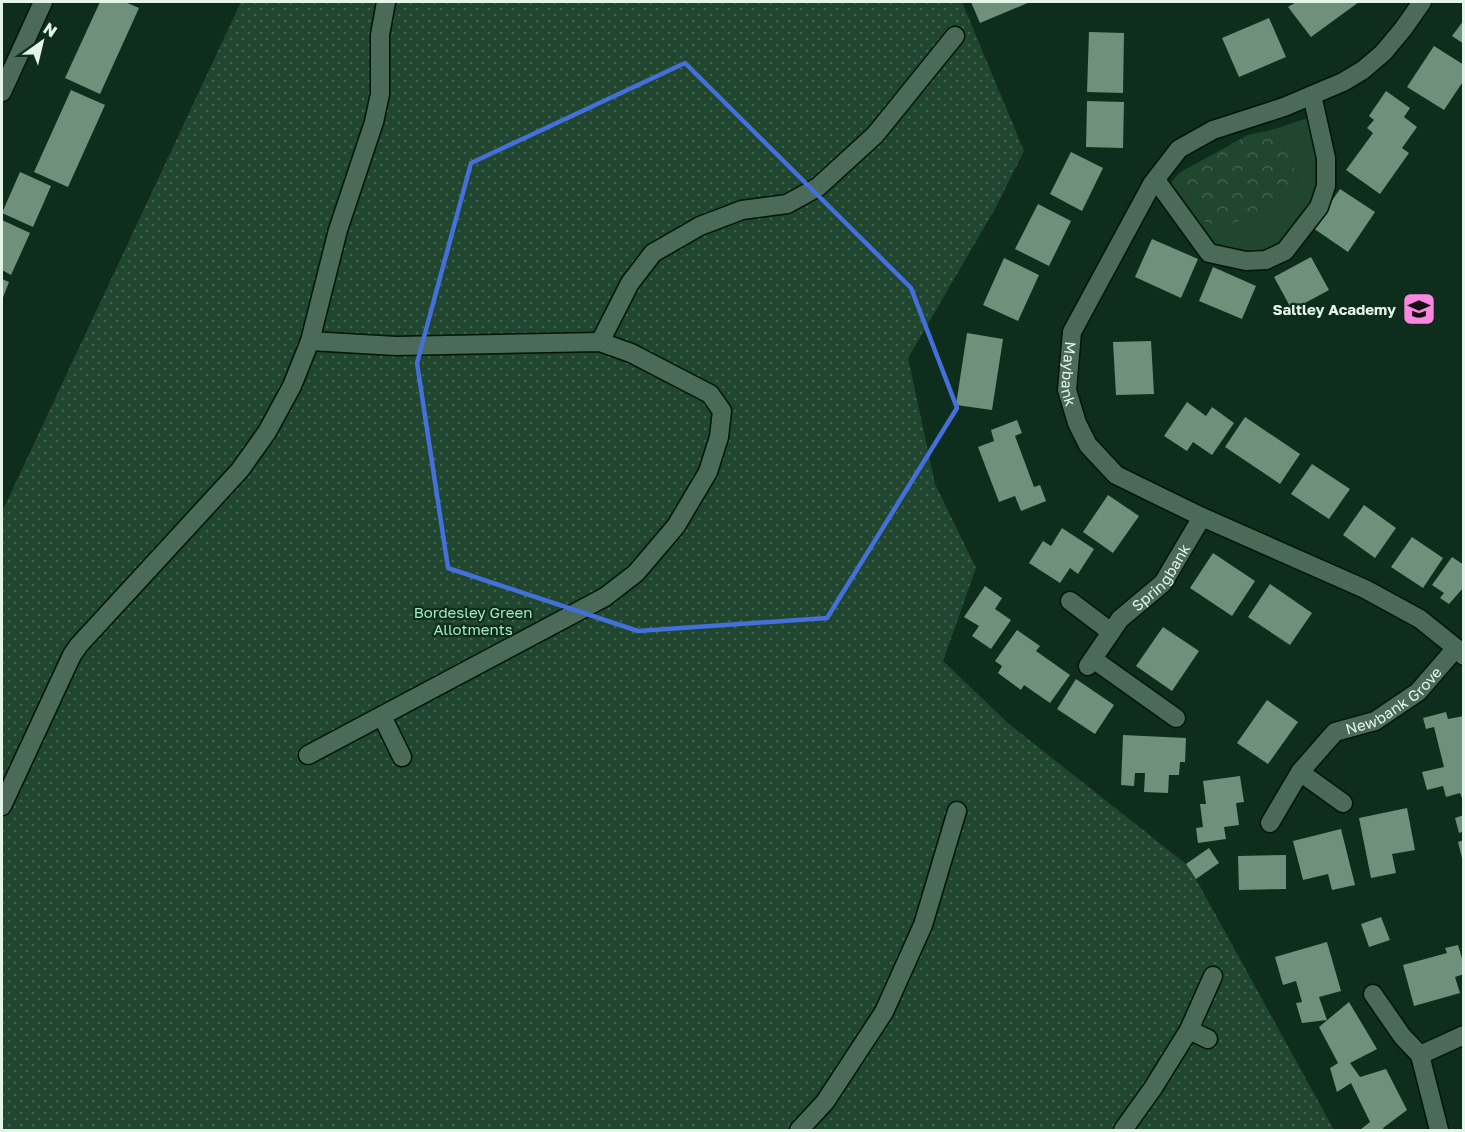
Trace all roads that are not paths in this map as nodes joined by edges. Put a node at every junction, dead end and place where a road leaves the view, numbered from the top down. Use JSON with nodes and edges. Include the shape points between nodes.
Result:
{"nodes":[{"id":1,"x":43,"y":2,"type":"edge"},
{"id":2,"x":386,"y":2,"type":"edge"},
{"id":3,"x":1422,"y":2,"type":"edge"},
{"id":4,"x":956,"y":36,"type":"dead end"},
{"id":5,"x":2,"y":92,"type":"edge"},
{"id":6,"x":1312,"y":95,"type":"junction"},
{"id":7,"x":1156,"y":180,"type":"junction"},
{"id":8,"x":310,"y":341,"type":"junction"},
{"id":9,"x":600,"y":342,"type":"junction"},
{"id":10,"x":1202,"y":517,"type":"junction"},
{"id":11,"x":1070,"y":601,"type":"dead end"},
{"id":12,"x":1112,"y":632,"type":"junction"},
{"id":13,"x":1460,"y":652,"type":"edge"},
{"id":14,"x":382,"y":716,"type":"junction"},
{"id":15,"x":1176,"y":718,"type":"dead end"},
{"id":16,"x":308,"y":755,"type":"dead end"},
{"id":17,"x":402,"y":757,"type":"dead end"},
{"id":18,"x":1300,"y":772,"type":"junction"},
{"id":19,"x":1343,"y":803,"type":"dead end"},
{"id":20,"x":2,"y":806,"type":"edge"},
{"id":21,"x":957,"y":811,"type":"dead end"},
{"id":22,"x":1270,"y":823,"type":"dead end"},
{"id":23,"x":1213,"y":976,"type":"dead end"},
{"id":24,"x":1373,"y":994,"type":"dead end"},
{"id":25,"x":1189,"y":1030,"type":"junction"},
{"id":26,"x":1464,"y":1035,"type":"edge"},
{"id":27,"x":1208,"y":1039,"type":"dead end"},
{"id":28,"x":1420,"y":1055,"type":"junction"},
{"id":29,"x":799,"y":1131,"type":"edge"},
{"id":30,"x":1123,"y":1131,"type":"edge"},
{"id":31,"x":1439,"y":1131,"type":"edge"}],
"edges":[{"from":1,"to":5,"type":"street"},
{"from":2,"to":8,"type":"street","via":[[380,35],[380,94],[374,122],[338,230]]},
{"from":3,"to":6,"type":"street","name":"Maybank","via":[[1383,53],[1363,70]]},
{"from":4,"to":9,"type":"street","via":[[875,135],[818,187],[787,204],[742,210],[700,226],[653,253],[630,283]]},
{"from":6,"to":7,"type":"street","name":"Maybank","via":[[1195,139],[1179,149]]},
{"from":6,"to":7,"type":"street","via":[[1326,158],[1326,186],[1319,207],[1285,251],[1266,260],[1246,261],[1209,253]]},
{"from":7,"to":10,"type":"street","name":"Maybank","via":[[1072,332],[1067,390],[1088,445],[1116,475]]},
{"from":8,"to":9,"type":"street","via":[[396,346]]},
{"from":8,"to":20,"type":"street","via":[[292,386],[240,470],[72,655]]},
{"from":9,"to":14,"type":"street","via":[[631,353],[710,394],[722,411],[708,472],[676,526],[636,573],[605,597]]},
{"from":10,"to":12,"type":"street","name":"Springbank","via":[[1163,583],[1120,619]]},
{"from":10,"to":13,"type":"street","name":"Maybank","via":[[1365,589],[1420,619]]},
{"from":11,"to":12,"type":"street"},
{"from":12,"to":15,"type":"street","name":"Springbank","via":[[1090,662]]},
{"from":13,"to":18,"type":"street","name":"Newbank Grove","via":[[1418,692],[1375,721],[1335,732]]},
{"from":14,"to":16,"type":"street"},
{"from":14,"to":17,"type":"street"},
{"from":18,"to":19,"type":"street"},
{"from":18,"to":22,"type":"street","name":"Newbank Grove"},
{"from":21,"to":29,"type":"street","via":[[923,925],[884,1012],[825,1102]]},
{"from":23,"to":25,"type":"street"},
{"from":24,"to":28,"type":"street"},
{"from":25,"to":27,"type":"street"},
{"from":25,"to":30,"type":"street"},
{"from":26,"to":28,"type":"street"},
{"from":28,"to":31,"type":"street"}]}
